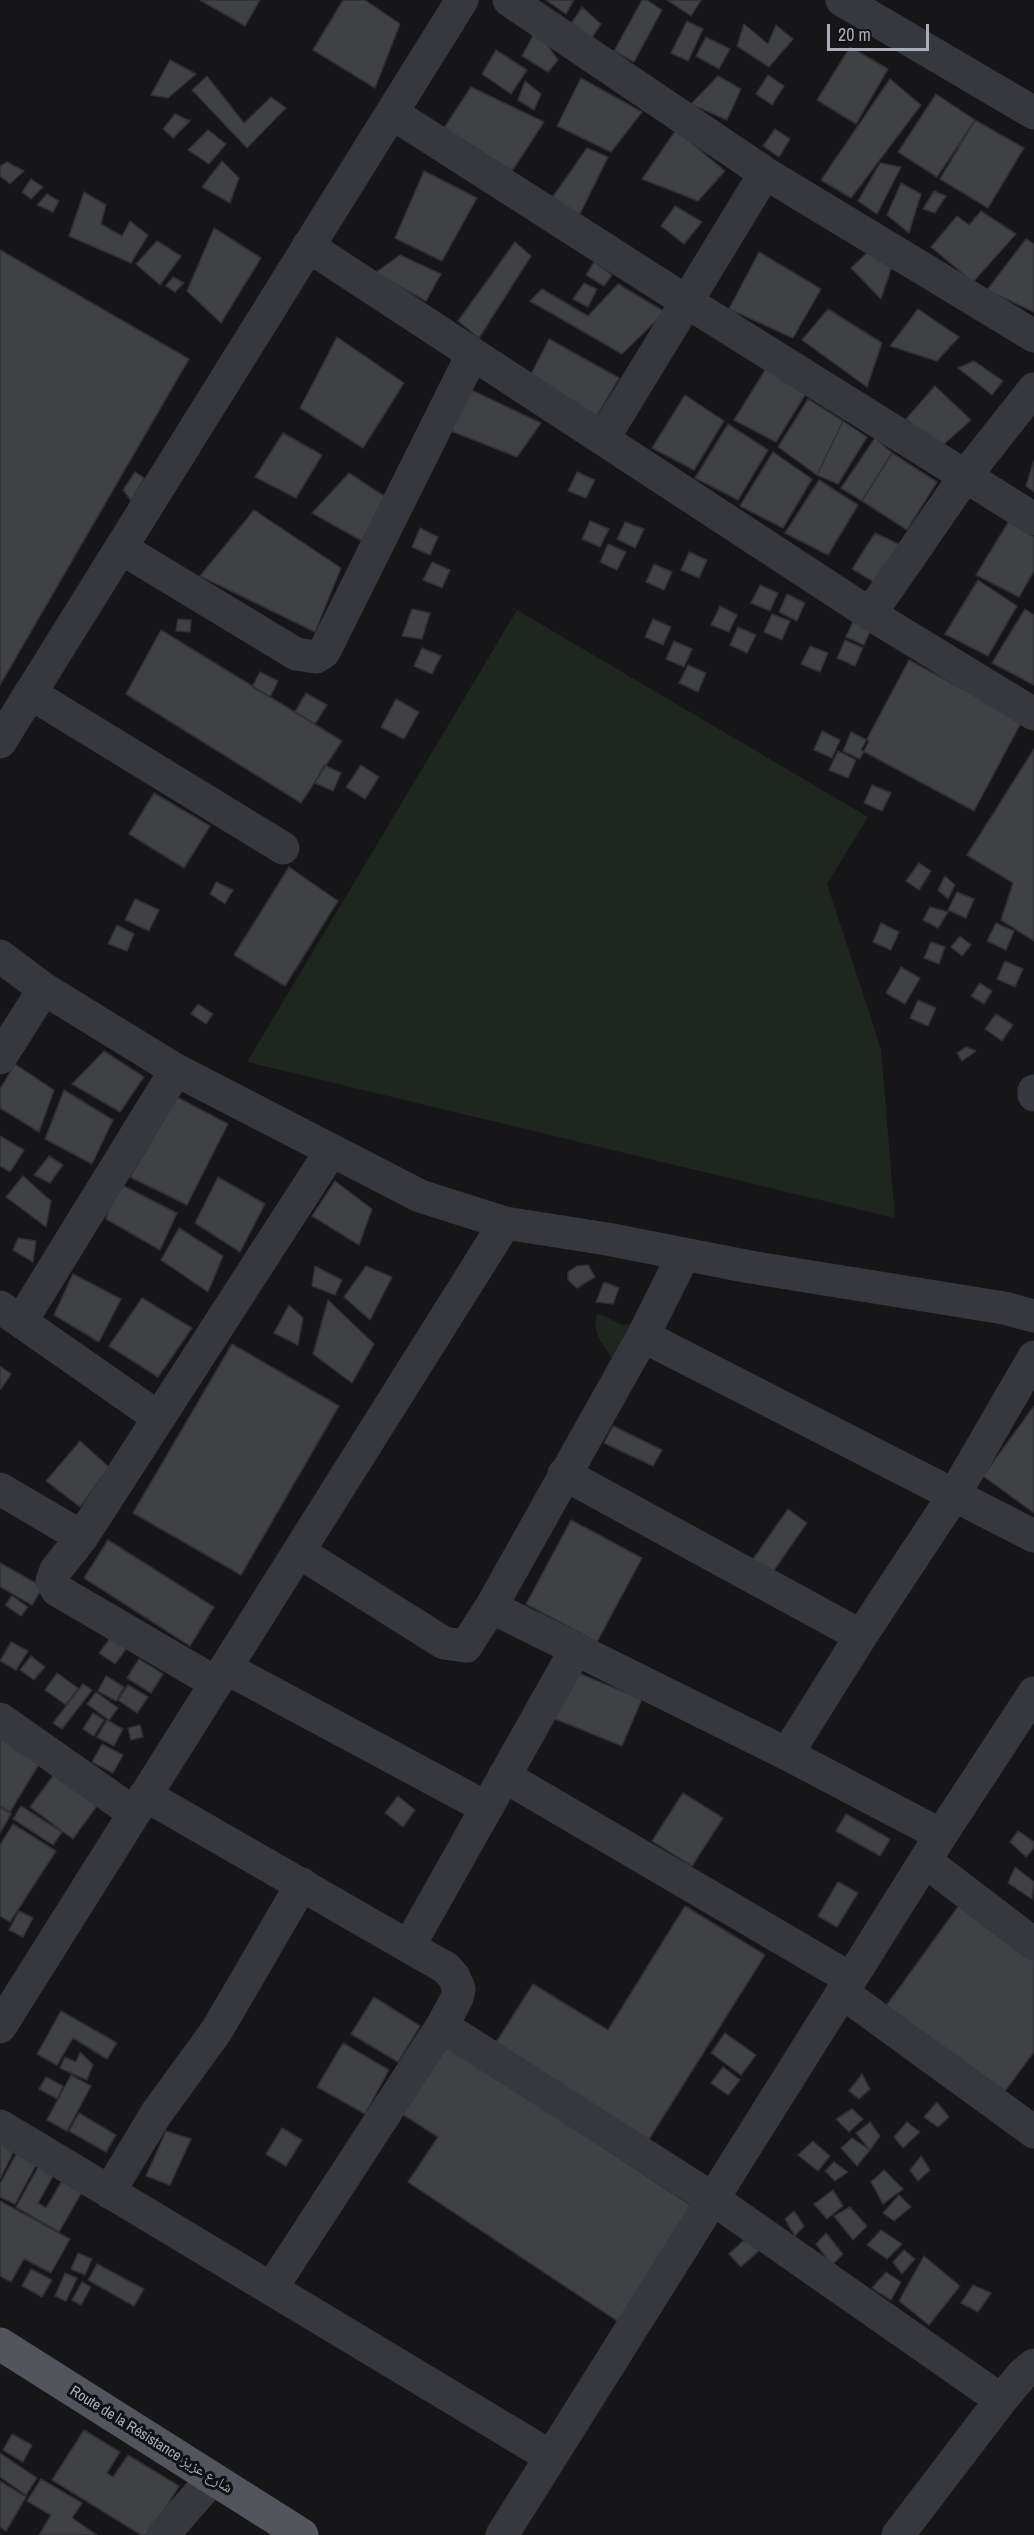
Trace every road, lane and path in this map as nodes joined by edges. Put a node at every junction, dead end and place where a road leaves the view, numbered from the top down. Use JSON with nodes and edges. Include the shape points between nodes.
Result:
{"nodes":[{"id":1,"x":462,"y":0,"type":"edge"},
{"id":2,"x":509,"y":0,"type":"edge"},
{"id":3,"x":842,"y":0,"type":"edge"},
{"id":4,"x":392,"y":113,"type":"junction"},
{"id":5,"x":1034,"y":113,"type":"edge"},
{"id":6,"x":765,"y":173,"type":"junction"},
{"id":7,"x":308,"y":246,"type":"junction"},
{"id":8,"x":687,"y":302,"type":"junction"},
{"id":9,"x":1034,"y":336,"type":"edge"},
{"id":10,"x":472,"y":355,"type":"junction"},
{"id":11,"x":1034,"y":389,"type":"edge"},
{"id":12,"x":603,"y":439,"type":"junction"},
{"id":13,"x":966,"y":476,"type":"junction"},
{"id":14,"x":1034,"y":519,"type":"edge"},
{"id":15,"x":121,"y":548,"type":"junction"},
{"id":16,"x":870,"y":614,"type":"junction"},
{"id":17,"x":30,"y":693,"type":"junction"},
{"id":18,"x":1034,"y":714,"type":"edge"},
{"id":19,"x":0,"y":742,"type":"edge"},
{"id":20,"x":283,"y":848,"type":"dead end"},
{"id":21,"x":0,"y":956,"type":"edge"},
{"id":22,"x":44,"y":989,"type":"junction"},
{"id":23,"x":0,"y":1058,"type":"edge"},
{"id":24,"x":176,"y":1070,"type":"junction"},
{"id":25,"x":331,"y":1151,"type":"junction"},
{"id":26,"x":505,"y":1222,"type":"junction"},
{"id":27,"x":684,"y":1254,"type":"junction"},
{"id":28,"x":11,"y":1313,"type":"edge"},
{"id":29,"x":1034,"y":1316,"type":"edge"},
{"id":30,"x":643,"y":1336,"type":"junction"},
{"id":31,"x":1034,"y":1357,"type":"edge"},
{"id":32,"x":159,"y":1418,"type":"junction"},
{"id":33,"x":564,"y":1474,"type":"junction"},
{"id":34,"x":0,"y":1489,"type":"edge"},
{"id":35,"x":954,"y":1495,"type":"junction"},
{"id":36,"x":1034,"y":1536,"type":"edge"},
{"id":37,"x":82,"y":1537,"type":"junction"},
{"id":38,"x":298,"y":1552,"type":"junction"},
{"id":39,"x":490,"y":1607,"type":"junction"},
{"id":40,"x":861,"y":1636,"type":"junction"},
{"id":41,"x":576,"y":1649,"type":"junction"},
{"id":42,"x":221,"y":1675,"type":"junction"},
{"id":43,"x":1034,"y":1693,"type":"edge"},
{"id":44,"x":0,"y":1719,"type":"edge"},
{"id":45,"x":788,"y":1754,"type":"junction"},
{"id":46,"x":504,"y":1776,"type":"junction"},
{"id":47,"x":140,"y":1804,"type":"junction"},
{"id":48,"x":487,"y":1808,"type":"junction"},
{"id":49,"x":933,"y":1848,"type":"junction"},
{"id":50,"x":302,"y":1884,"type":"junction"},
{"id":51,"x":1034,"y":1944,"type":"edge"},
{"id":52,"x":409,"y":1946,"type":"junction"},
{"id":53,"x":847,"y":1986,"type":"junction"},
{"id":54,"x":442,"y":2026,"type":"junction"},
{"id":55,"x":0,"y":2027,"type":"edge"},
{"id":56,"x":0,"y":2126,"type":"edge"},
{"id":57,"x":1034,"y":2132,"type":"edge"},
{"id":58,"x":109,"y":2192,"type":"junction"},
{"id":59,"x":713,"y":2199,"type":"junction"},
{"id":60,"x":271,"y":2289,"type":"junction"},
{"id":61,"x":0,"y":2344,"type":"edge"},
{"id":62,"x":1034,"y":2365,"type":"edge"},
{"id":63,"x":1001,"y":2400,"type":"junction"},
{"id":64,"x":551,"y":2457,"type":"junction"},
{"id":65,"x":212,"y":2479,"type":"junction"},
{"id":66,"x":163,"y":2535,"type":"edge"},
{"id":67,"x":302,"y":2535,"type":"edge"},
{"id":68,"x":502,"y":2535,"type":"edge"},
{"id":69,"x":898,"y":2535,"type":"edge"}],
"edges":[{"from":1,"to":4,"type":"street"},
{"from":2,"to":6,"type":"street"},
{"from":3,"to":5,"type":"street"},
{"from":4,"to":7,"type":"street"},
{"from":4,"to":8,"type":"street"},
{"from":6,"to":8,"type":"street"},
{"from":6,"to":9,"type":"street"},
{"from":7,"to":10,"type":"street"},
{"from":7,"to":15,"type":"street"},
{"from":8,"to":12,"type":"street"},
{"from":8,"to":13,"type":"street"},
{"from":10,"to":12,"type":"street"},
{"from":10,"to":15,"type":"street","via":[[324,652],[316,657],[296,654]]},
{"from":11,"to":13,"type":"street"},
{"from":12,"to":16,"type":"street"},
{"from":13,"to":14,"type":"street"},
{"from":13,"to":16,"type":"street"},
{"from":15,"to":17,"type":"street"},
{"from":16,"to":18,"type":"street"},
{"from":17,"to":19,"type":"street"},
{"from":17,"to":20,"type":"street"},
{"from":21,"to":22,"type":"street"},
{"from":22,"to":23,"type":"street"},
{"from":22,"to":24,"type":"street"},
{"from":24,"to":25,"type":"street"},
{"from":24,"to":28,"type":"street"},
{"from":25,"to":26,"type":"street","via":[[420,1196]]},
{"from":25,"to":32,"type":"street"},
{"from":26,"to":27,"type":"street"},
{"from":26,"to":38,"type":"street"},
{"from":27,"to":29,"type":"street"},
{"from":27,"to":30,"type":"street"},
{"from":28,"to":32,"type":"street"},
{"from":30,"to":33,"type":"street"},
{"from":30,"to":35,"type":"street"},
{"from":31,"to":35,"type":"street"},
{"from":32,"to":37,"type":"street"},
{"from":33,"to":39,"type":"street"},
{"from":33,"to":40,"type":"street"},
{"from":34,"to":37,"type":"street"},
{"from":35,"to":36,"type":"street"},
{"from":35,"to":40,"type":"street"},
{"from":37,"to":42,"type":"street","via":[[56,1570],[52,1581],[57,1590]]},
{"from":38,"to":39,"type":"street","via":[[444,1643],[466,1646]]},
{"from":38,"to":42,"type":"street"},
{"from":39,"to":41,"type":"street"},
{"from":40,"to":45,"type":"street"},
{"from":41,"to":45,"type":"street"},
{"from":41,"to":46,"type":"street"},
{"from":42,"to":47,"type":"street"},
{"from":42,"to":48,"type":"street"},
{"from":43,"to":49,"type":"street"},
{"from":44,"to":47,"type":"street"},
{"from":45,"to":49,"type":"street"},
{"from":46,"to":48,"type":"street"},
{"from":46,"to":53,"type":"street"},
{"from":47,"to":50,"type":"street"},
{"from":47,"to":55,"type":"street"},
{"from":48,"to":52,"type":"street"},
{"from":49,"to":51,"type":"street"},
{"from":49,"to":53,"type":"street"},
{"from":50,"to":52,"type":"street"},
{"from":50,"to":58,"type":"street","via":[[217,2030],[156,2114]]},
{"from":52,"to":54,"type":"street","via":[[446,1968],[459,1989]]},
{"from":53,"to":57,"type":"street"},
{"from":53,"to":59,"type":"street"},
{"from":54,"to":59,"type":"street"},
{"from":54,"to":60,"type":"street"},
{"from":56,"to":58,"type":"street"},
{"from":58,"to":60,"type":"street"},
{"from":59,"to":63,"type":"street"},
{"from":59,"to":64,"type":"street"},
{"from":60,"to":64,"type":"street"},
{"from":61,"to":65,"type":"main road","name":"Route de la Résistance شارع عزيز"},
{"from":62,"to":63,"type":"street"},
{"from":63,"to":69,"type":"street"},
{"from":64,"to":68,"type":"street"},
{"from":65,"to":66,"type":"street"},
{"from":65,"to":67,"type":"main road","name":"Route de la Résistance شارع عزيز"}]}
